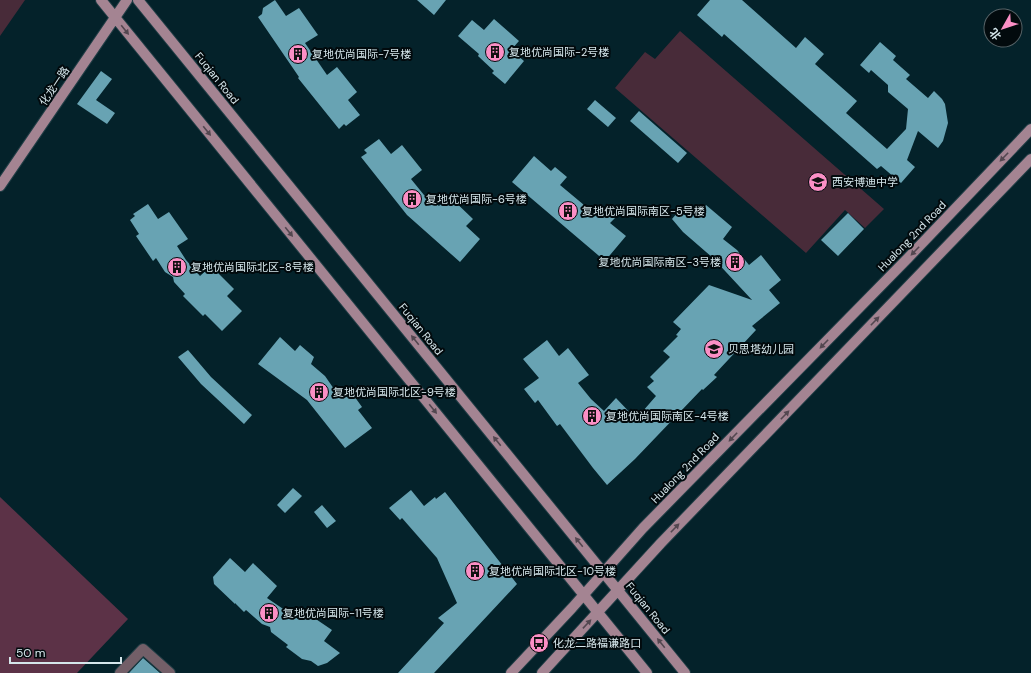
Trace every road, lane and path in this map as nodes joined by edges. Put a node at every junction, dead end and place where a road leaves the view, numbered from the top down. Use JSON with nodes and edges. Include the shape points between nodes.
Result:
{"nodes":[{"id":1,"x":101,"y":0,"type":"edge"},
{"id":2,"x":127,"y":0,"type":"edge"},
{"id":3,"x":138,"y":0,"type":"edge"},
{"id":4,"x":115,"y":17,"type":"junction"},
{"id":5,"x":1031,"y":129,"type":"edge"},
{"id":6,"x":1031,"y":159,"type":"edge"},
{"id":7,"x":0,"y":186,"type":"edge"},
{"id":8,"x":604,"y":573,"type":"junction"},
{"id":9,"x":618,"y":590,"type":"junction"},
{"id":10,"x":584,"y":595,"type":"junction"},
{"id":11,"x":598,"y":612,"type":"junction"},
{"id":12,"x":120,"y":673,"type":"edge"},
{"id":13,"x":170,"y":673,"type":"edge"},
{"id":14,"x":511,"y":673,"type":"edge"},
{"id":15,"x":542,"y":673,"type":"edge"},
{"id":16,"x":647,"y":673,"type":"edge"},
{"id":17,"x":685,"y":673,"type":"edge"}],
"edges":[{"from":1,"to":4,"type":"street"},
{"from":2,"to":4,"type":"street","name":"化龙一路"},
{"from":8,"to":3,"type":"street","name":"Fuqian Road","one_way":true},
{"from":4,"to":7,"type":"street","name":"化龙一路"},
{"from":4,"to":10,"type":"street","one_way":true},
{"from":5,"to":8,"type":"street","name":"Hualong 2nd Road","one_way":true,"via":[[644,528]]},
{"from":9,"to":6,"type":"street","one_way":true},
{"from":8,"to":9,"type":"street","name":"Fuqian Road"},
{"from":8,"to":10,"type":"street","name":"Hualong 2nd Road"},
{"from":9,"to":11,"type":"street"},
{"from":17,"to":9,"type":"street","name":"Fuqian Road","one_way":true},
{"from":10,"to":11,"type":"street"},
{"from":10,"to":14,"type":"street","name":"Hualong 2nd Road"},
{"from":15,"to":11,"type":"street","one_way":true},
{"from":11,"to":16,"type":"street"},
{"from":12,"to":13,"type":"street","via":[[143,649]]}]}
